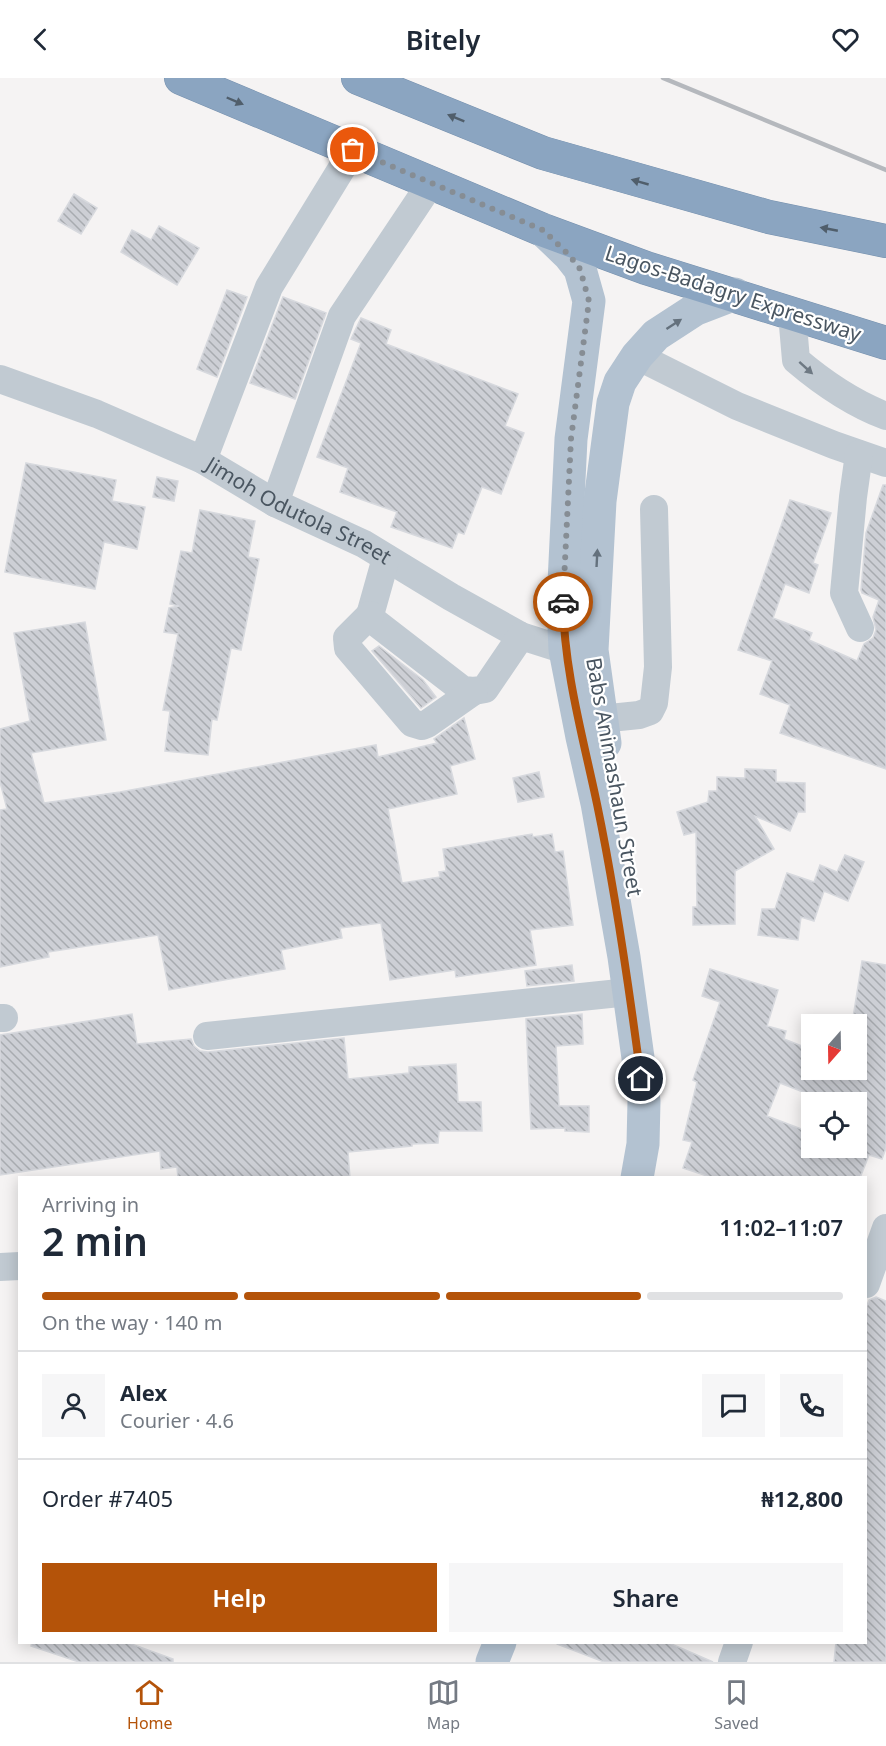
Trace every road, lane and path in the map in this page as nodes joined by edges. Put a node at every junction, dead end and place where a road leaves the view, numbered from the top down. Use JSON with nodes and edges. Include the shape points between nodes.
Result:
{"nodes":[{"id":1,"x":181,"y":78,"type":"edge"},
{"id":2,"x":358,"y":78,"type":"edge"},
{"id":3,"x":388,"y":85,"type":"edge"},
{"id":4,"x":353,"y":150,"type":"junction"},
{"id":5,"x":431,"y":183,"type":"junction"},
{"id":6,"x":543,"y":230,"type":"junction"},
{"id":7,"x":886,"y":241,"type":"edge"},
{"id":8,"x":735,"y":294,"type":"junction"},
{"id":9,"x":792,"y":314,"type":"junction"},
{"id":10,"x":886,"y":343,"type":"edge"},
{"id":11,"x":637,"y":356,"type":"junction"},
{"id":12,"x":0,"y":379,"type":"edge"},
{"id":13,"x":886,"y":416,"type":"edge"},
{"id":14,"x":859,"y":454,"type":"junction"},
{"id":15,"x":203,"y":460,"type":"junction"},
{"id":16,"x":886,"y":463,"type":"edge"},
{"id":17,"x":275,"y":503,"type":"junction"},
{"id":18,"x":654,"y":509,"type":"dead end"},
{"id":19,"x":386,"y":558,"type":"junction"},
{"id":20,"x":370,"y":615,"type":"junction"},
{"id":21,"x":860,"y":628,"type":"dead end"},
{"id":22,"x":521,"y":636,"type":"junction"},
{"id":23,"x":578,"y":650,"type":"junction"},
{"id":24,"x":474,"y":691,"type":"junction"},
{"id":25,"x":600,"y":719,"type":"junction"},
{"id":26,"x":629,"y":992,"type":"junction"},
{"id":27,"x":207,"y":1036,"type":"dead end"},
{"id":28,"x":637,"y":1176,"type":"edge"},
{"id":29,"x":659,"y":1176,"type":"edge"},
{"id":30,"x":886,"y":1228,"type":"edge"},
{"id":31,"x":18,"y":1266,"type":"edge"},
{"id":32,"x":0,"y":1267,"type":"edge"},
{"id":33,"x":867,"y":1281,"type":"edge"},
{"id":34,"x":477,"y":1644,"type":"edge"},
{"id":35,"x":499,"y":1644,"type":"edge"},
{"id":36,"x":738,"y":1644,"type":"edge"},
{"id":37,"x":471,"y":1662,"type":"edge"},
{"id":38,"x":492,"y":1662,"type":"edge"},
{"id":39,"x":732,"y":1662,"type":"edge"}],
"edges":[{"from":1,"to":4,"type":"highway","name":"Lagos-Badagry Expressway","one_way":true},
{"from":2,"to":3,"type":"highway"},
{"from":7,"to":3,"type":"highway","one_way":true,"via":[[770,217],[543,153]]},
{"from":4,"to":5,"type":"highway","name":"Lagos-Badagry Expressway"},
{"from":4,"to":15,"type":"street","via":[[269,287]]},
{"from":5,"to":6,"type":"highway","name":"Lagos-Badagry Expressway"},
{"from":5,"to":17,"type":"street","via":[[342,316]]},
{"from":6,"to":8,"type":"highway","name":"Lagos-Badagry Expressway","via":[[646,268]]},
{"from":6,"to":23,"type":"main road","name":"Babs Animashaun Street","via":[[580,269],[589,301],[571,439],[563,603]]},
{"from":8,"to":9,"type":"highway","name":"Lagos-Badagry Expressway"},
{"from":11,"to":8,"type":"main road","name":"Babs Animashaun Street","one_way":true,"via":[[656,335],[696,309]]},
{"from":9,"to":10,"type":"highway","name":"Lagos-Badagry Expressway"},
{"from":9,"to":13,"type":"street","one_way":true,"via":[[796,360],[822,383]]},
{"from":11,"to":14,"type":"street","via":[[736,406]]},
{"from":23,"to":11,"type":"main road","name":"Babs Animashaun Street","one_way":true,"via":[[613,403],[620,382]]},
{"from":12,"to":15,"type":"street","name":"Jimoh Odutola Street","via":[[97,414]]},
{"from":14,"to":16,"type":"street"},
{"from":14,"to":21,"type":"street","via":[[844,593]]},
{"from":15,"to":17,"type":"street","name":"Jimoh Odutola Street"},
{"from":17,"to":19,"type":"street","name":"Jimoh Odutola Street"},
{"from":18,"to":25,"type":"street","via":[[658,668],[654,703],[650,711],[639,715]]},
{"from":19,"to":20,"type":"street"},
{"from":19,"to":22,"type":"street","name":"Jimoh Odutola Street"},
{"from":20,"to":24,"type":"street","via":[[463,690]]},
{"from":20,"to":24,"type":"street","via":[[346,638],[348,648],[412,723],[427,724]]},
{"from":22,"to":23,"type":"street","name":"Jimoh Odutola Street"},
{"from":22,"to":24,"type":"street","via":[[485,689]]},
{"from":23,"to":25,"type":"main road","name":"Babs Animashaun Street"},
{"from":23,"to":26,"type":"main road","name":"Babs Animashaun Street","via":[[582,737]]},
{"from":25,"to":29,"type":"main road","name":"Babs Animashaun Street","via":[[650,992],[663,1113]]},
{"from":26,"to":27,"type":"street"},
{"from":26,"to":28,"type":"main road","name":"Babs Animashaun Street","via":[[644,1101]]},
{"from":30,"to":33,"type":"street"},
{"from":31,"to":32,"type":"street"},
{"from":34,"to":37,"type":"main road"},
{"from":35,"to":38,"type":"main road"},
{"from":36,"to":39,"type":"street"}]}
